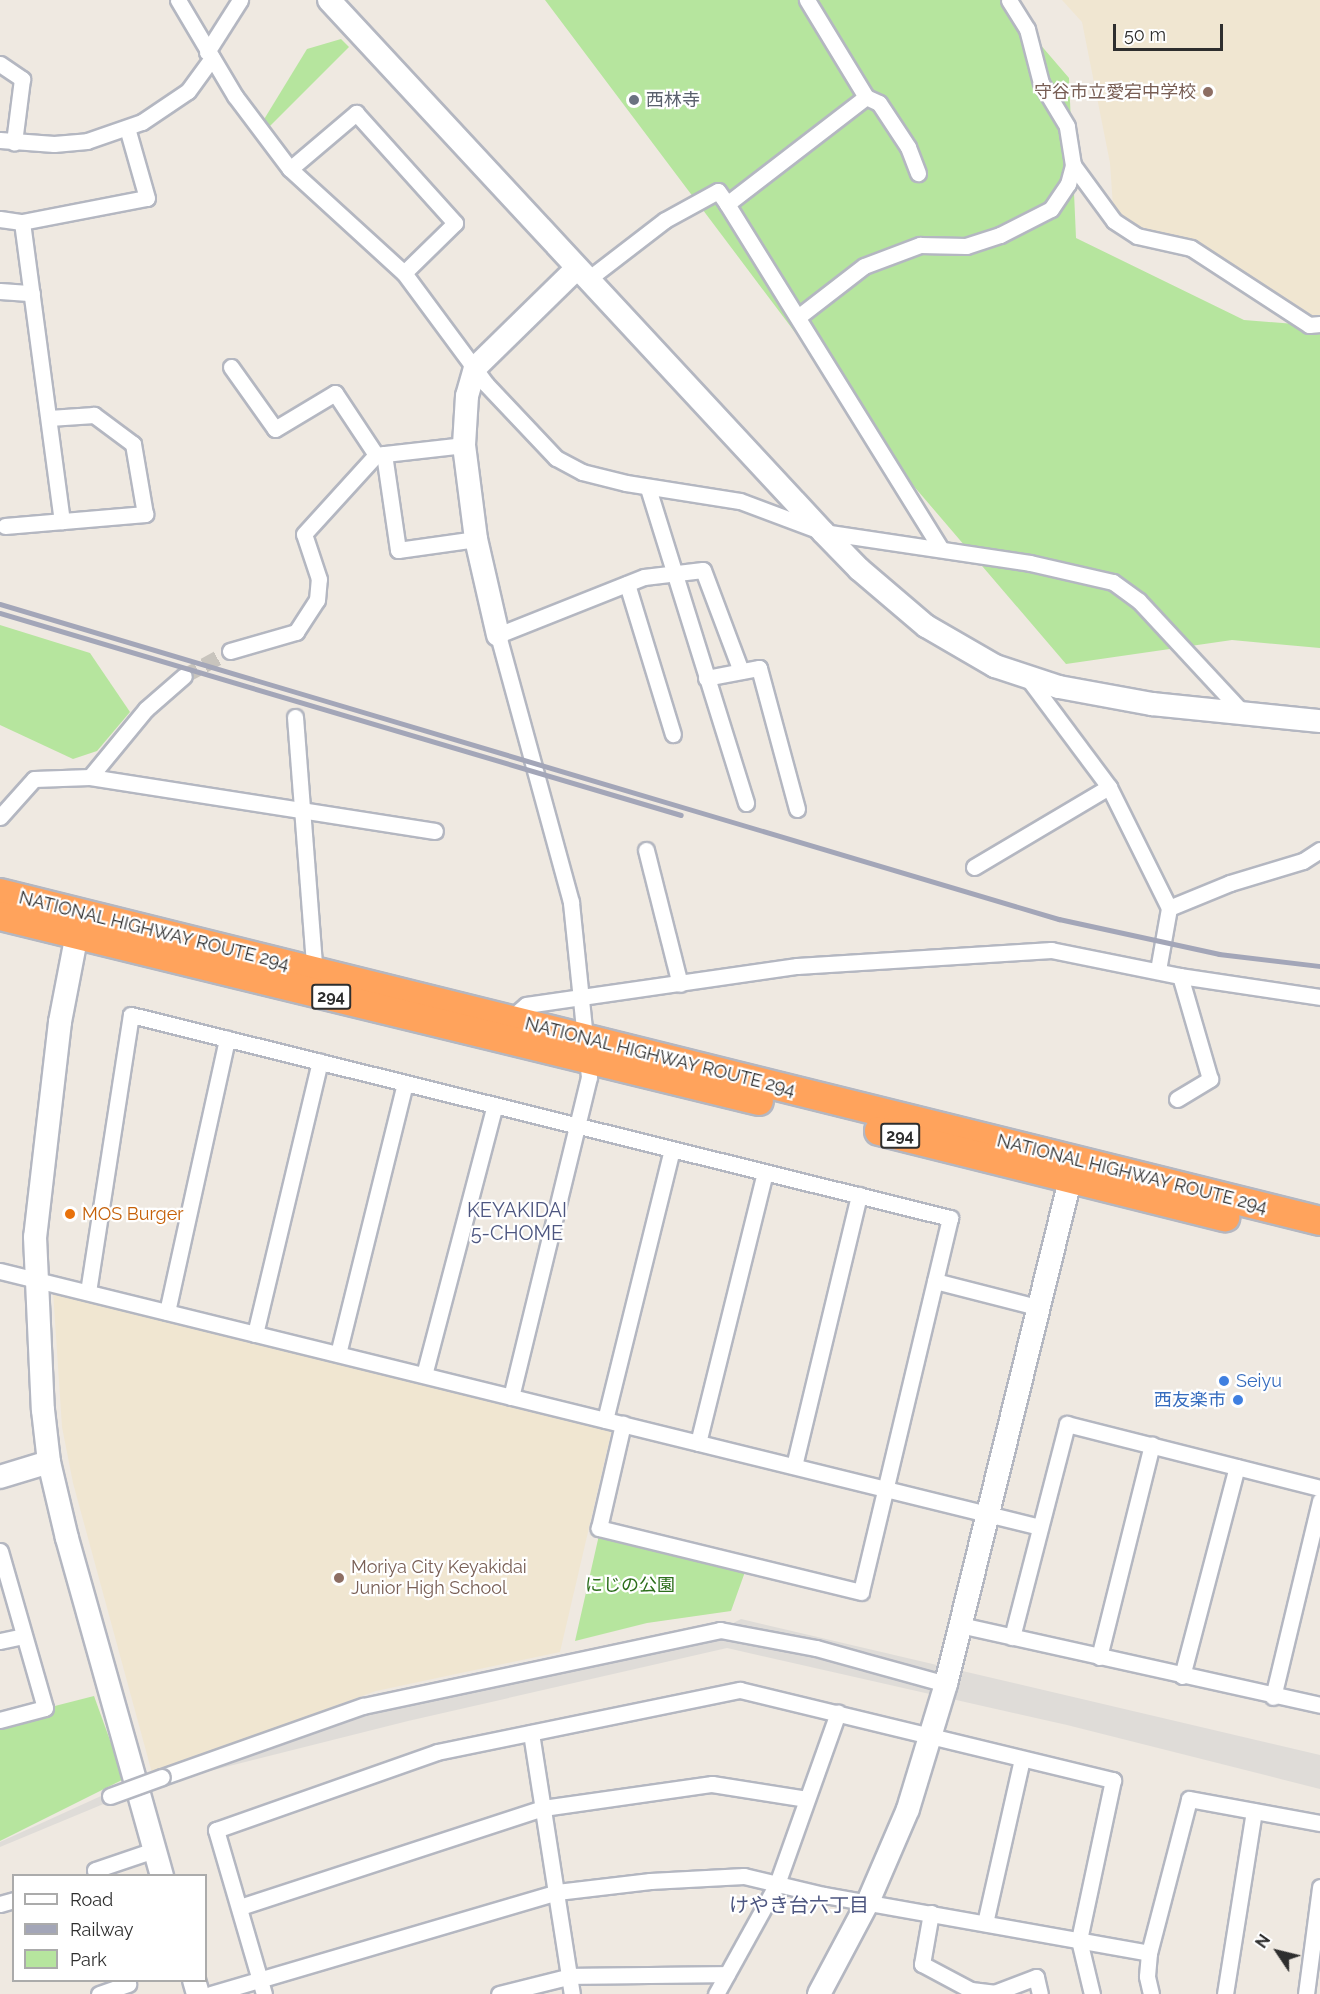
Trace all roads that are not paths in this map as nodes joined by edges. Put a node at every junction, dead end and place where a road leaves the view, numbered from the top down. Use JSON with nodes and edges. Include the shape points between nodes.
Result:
{"nodes":[{"id":1,"x":177,"y":0,"type":"edge"},
{"id":2,"x":240,"y":0,"type":"edge"},
{"id":3,"x":329,"y":0,"type":"edge"},
{"id":4,"x":807,"y":0,"type":"edge"},
{"id":5,"x":1009,"y":0,"type":"edge"},
{"id":6,"x":210,"y":55,"type":"junction"},
{"id":7,"x":0,"y":64,"type":"edge"},
{"id":8,"x":866,"y":97,"type":"junction"},
{"id":9,"x":127,"y":128,"type":"junction"},
{"id":10,"x":7,"y":142,"type":"edge"},
{"id":11,"x":1073,"y":165,"type":"junction"},
{"id":12,"x":290,"y":169,"type":"junction"},
{"id":13,"x":918,"y":173,"type":"dead end"},
{"id":14,"x":728,"y":204,"type":"junction"},
{"id":15,"x":0,"y":219,"type":"edge"},
{"id":16,"x":22,"y":222,"type":"junction"},
{"id":17,"x":404,"y":273,"type":"junction"},
{"id":18,"x":582,"y":274,"type":"junction"},
{"id":19,"x":0,"y":291,"type":"edge"},
{"id":20,"x":32,"y":293,"type":"junction"},
{"id":21,"x":798,"y":316,"type":"junction"},
{"id":22,"x":1320,"y":324,"type":"edge"},
{"id":23,"x":231,"y":367,"type":"dead end"},
{"id":24,"x":475,"y":368,"type":"junction"},
{"id":25,"x":49,"y":417,"type":"junction"},
{"id":26,"x":464,"y":445,"type":"junction"},
{"id":27,"x":380,"y":455,"type":"junction"},
{"id":28,"x":648,"y":488,"type":"junction"},
{"id":29,"x":62,"y":521,"type":"junction"},
{"id":30,"x":5,"y":526,"type":"dead end"},
{"id":31,"x":823,"y":532,"type":"junction"},
{"id":32,"x":476,"y":539,"type":"junction"},
{"id":33,"x":941,"y":549,"type":"junction"},
{"id":34,"x":673,"y":573,"type":"junction"},
{"id":35,"x":627,"y":584,"type":"junction"},
{"id":36,"x":498,"y":635,"type":"junction"},
{"id":37,"x":230,"y":651,"type":"tunnel mouth"},
{"id":38,"x":741,"y":671,"type":"junction"},
{"id":39,"x":184,"y":676,"type":"tunnel mouth"},
{"id":40,"x":1027,"y":677,"type":"junction"},
{"id":41,"x":706,"y":678,"type":"junction"},
{"id":42,"x":1242,"y":711,"type":"junction"},
{"id":43,"x":295,"y":717,"type":"dead end"},
{"id":44,"x":1320,"y":721,"type":"edge"},
{"id":45,"x":673,"y":734,"type":"dead end"},
{"id":46,"x":90,"y":777,"type":"junction"},
{"id":47,"x":1109,"y":787,"type":"junction"},
{"id":48,"x":746,"y":803,"type":"dead end"},
{"id":49,"x":797,"y":809,"type":"dead end"},
{"id":50,"x":304,"y":812,"type":"junction"},
{"id":51,"x":0,"y":817,"type":"edge"},
{"id":52,"x":435,"y":831,"type":"dead end"},
{"id":53,"x":646,"y":850,"type":"dead end"},
{"id":54,"x":1320,"y":850,"type":"edge"},
{"id":55,"x":974,"y":867,"type":"dead end"},
{"id":56,"x":0,"y":893,"type":"edge"},
{"id":57,"x":1169,"y":908,"type":"junction"},
{"id":58,"x":0,"y":916,"type":"edge"},
{"id":59,"x":79,"y":923,"type":"junction"},
{"id":60,"x":1158,"y":970,"type":"junction"},
{"id":61,"x":1180,"y":976,"type":"junction"},
{"id":62,"x":314,"y":981,"type":"junction"},
{"id":63,"x":680,"y":984,"type":"junction"},
{"id":64,"x":1320,"y":998,"type":"edge"},
{"id":65,"x":578,"y":999,"type":"junction"},
{"id":66,"x":510,"y":1019,"type":"junction"},
{"id":67,"x":227,"y":1039,"type":"junction"},
{"id":68,"x":585,"y":1048,"type":"junction"},
{"id":69,"x":320,"y":1062,"type":"junction"},
{"id":70,"x":405,"y":1083,"type":"junction"},
{"id":71,"x":1177,"y":1099,"type":"dead end"},
{"id":72,"x":495,"y":1105,"type":"junction"},
{"id":73,"x":579,"y":1126,"type":"junction"},
{"id":74,"x":672,"y":1149,"type":"junction"},
{"id":75,"x":1073,"y":1169,"type":"junction"},
{"id":76,"x":765,"y":1172,"type":"junction"},
{"id":77,"x":859,"y":1195,"type":"junction"},
{"id":78,"x":1320,"y":1221,"type":"edge"},
{"id":79,"x":1320,"y":1239,"type":"edge"},
{"id":80,"x":0,"y":1270,"type":"edge"},
{"id":81,"x":34,"y":1279,"type":"junction"},
{"id":82,"x":935,"y":1281,"type":"junction"},
{"id":83,"x":88,"y":1292,"type":"junction"},
{"id":84,"x":1037,"y":1307,"type":"junction"},
{"id":85,"x":167,"y":1312,"type":"junction"},
{"id":86,"x":255,"y":1334,"type":"junction"},
{"id":87,"x":338,"y":1354,"type":"junction"},
{"id":88,"x":424,"y":1375,"type":"junction"},
{"id":89,"x":511,"y":1396,"type":"junction"},
{"id":90,"x":605,"y":1420,"type":"junction"},
{"id":91,"x":623,"y":1424,"type":"junction"},
{"id":92,"x":698,"y":1443,"type":"junction"},
{"id":93,"x":1152,"y":1445,"type":"junction"},
{"id":94,"x":49,"y":1462,"type":"junction"},
{"id":95,"x":794,"y":1466,"type":"junction"},
{"id":96,"x":1237,"y":1467,"type":"junction"},
{"id":97,"x":0,"y":1477,"type":"edge"},
{"id":98,"x":1320,"y":1488,"type":"edge"},
{"id":99,"x":884,"y":1489,"type":"junction"},
{"id":100,"x":1320,"y":1501,"type":"edge"},
{"id":101,"x":986,"y":1514,"type":"junction"},
{"id":102,"x":1040,"y":1527,"type":"junction"},
{"id":103,"x":1,"y":1557,"type":"edge"},
{"id":104,"x":960,"y":1625,"type":"junction"},
{"id":105,"x":22,"y":1636,"type":"junction"},
{"id":106,"x":1012,"y":1637,"type":"junction"},
{"id":107,"x":0,"y":1641,"type":"edge"},
{"id":108,"x":1099,"y":1657,"type":"junction"},
{"id":109,"x":1182,"y":1676,"type":"junction"},
{"id":110,"x":946,"y":1684,"type":"junction"},
{"id":111,"x":1273,"y":1696,"type":"junction"},
{"id":112,"x":1320,"y":1705,"type":"edge"},
{"id":113,"x":838,"y":1713,"type":"junction"},
{"id":114,"x":0,"y":1719,"type":"edge"},
{"id":115,"x":531,"y":1733,"type":"junction"},
{"id":116,"x":930,"y":1737,"type":"junction"},
{"id":117,"x":1022,"y":1759,"type":"junction"},
{"id":118,"x":110,"y":1796,"type":"dead end"},
{"id":119,"x":807,"y":1799,"type":"junction"},
{"id":120,"x":543,"y":1809,"type":"junction"},
{"id":121,"x":1254,"y":1811,"type":"junction"},
{"id":122,"x":1320,"y":1822,"type":"edge"},
{"id":123,"x":154,"y":1850,"type":"junction"},
{"id":124,"x":91,"y":1874,"type":"edge"},
{"id":125,"x":162,"y":1874,"type":"edge"},
{"id":126,"x":777,"y":1884,"type":"junction"},
{"id":127,"x":1320,"y":1887,"type":"edge"},
{"id":128,"x":557,"y":1892,"type":"junction"},
{"id":129,"x":868,"y":1902,"type":"junction"},
{"id":130,"x":240,"y":1907,"type":"junction"},
{"id":131,"x":931,"y":1913,"type":"junction"},
{"id":132,"x":985,"y":1923,"type":"junction"},
{"id":133,"x":1079,"y":1940,"type":"junction"},
{"id":134,"x":1149,"y":1953,"type":"junction"},
{"id":135,"x":727,"y":1974,"type":"junction"},
{"id":136,"x":571,"y":1976,"type":"junction"},
{"id":137,"x":129,"y":1986,"type":"edge"},
{"id":138,"x":262,"y":1987,"type":"edge"},
{"id":139,"x":99,"y":1994,"type":"edge"},
{"id":140,"x":211,"y":1994,"type":"edge"},
{"id":141,"x":499,"y":1994,"type":"edge"},
{"id":142,"x":572,"y":1994,"type":"edge"},
{"id":143,"x":716,"y":1994,"type":"edge"},
{"id":144,"x":819,"y":1994,"type":"edge"},
{"id":145,"x":1040,"y":1994,"type":"edge"},
{"id":146,"x":1092,"y":1994,"type":"edge"},
{"id":147,"x":1151,"y":1994,"type":"edge"},
{"id":148,"x":1225,"y":1994,"type":"edge"},
{"id":149,"x":1306,"y":1994,"type":"edge"}],
"edges":[{"from":1,"to":6,"type":"street"},
{"from":2,"to":6,"type":"street"},
{"from":3,"to":18,"type":"street"},
{"from":4,"to":8,"type":"street"},
{"from":5,"to":11,"type":"street","via":[[1027,29],[1041,83],[1067,126]]},
{"from":6,"to":9,"type":"street","via":[[188,91],[169,107]]},
{"from":6,"to":12,"type":"street"},
{"from":7,"to":10,"type":"street","via":[[22,79]]},
{"from":8,"to":13,"type":"street","via":[[879,103],[908,147]]},
{"from":8,"to":14,"type":"street"},
{"from":9,"to":10,"type":"street","via":[[87,141]]},
{"from":9,"to":16,"type":"street","via":[[147,198]]},
{"from":11,"to":21,"type":"street","via":[[1068,184],[1051,209],[1000,235],[966,246],[920,245],[864,266]]},
{"from":11,"to":22,"type":"street","via":[[1114,220],[1137,236],[1191,248],[1309,325]]},
{"from":12,"to":17,"type":"street"},
{"from":12,"to":17,"type":"street","via":[[356,113],[455,223]]},
{"from":14,"to":18,"type":"street","via":[[718,191],[709,195]]},
{"from":14,"to":21,"type":"street"},
{"from":15,"to":16,"type":"street"},
{"from":16,"to":20,"type":"street"},
{"from":17,"to":24,"type":"street"},
{"from":18,"to":24,"type":"street"},
{"from":18,"to":31,"type":"street"},
{"from":19,"to":20,"type":"street"},
{"from":20,"to":25,"type":"street"},
{"from":21,"to":33,"type":"street"},
{"from":23,"to":27,"type":"street","via":[[275,429],[335,393]]},
{"from":24,"to":26,"type":"street","via":[[466,396]]},
{"from":24,"to":28,"type":"street","via":[[556,458],[582,472]]},
{"from":25,"to":29,"type":"street"},
{"from":25,"to":29,"type":"street","via":[[94,415],[133,444],[145,514]]},
{"from":26,"to":27,"type":"street"},
{"from":26,"to":32,"type":"street"},
{"from":27,"to":32,"type":"street","via":[[399,550]]},
{"from":27,"to":37,"type":"street","via":[[304,534],[318,579],[317,600],[296,632]]},
{"from":28,"to":31,"type":"street","via":[[740,501]]},
{"from":28,"to":34,"type":"street"},
{"from":29,"to":30,"type":"street"},
{"from":31,"to":33,"type":"street"},
{"from":31,"to":40,"type":"street","via":[[926,626],[995,666]]},
{"from":32,"to":36,"type":"street"},
{"from":33,"to":42,"type":"street","via":[[1089,573],[1113,582],[1146,608]]},
{"from":34,"to":35,"type":"street"},
{"from":34,"to":38,"type":"street","via":[[703,570]]},
{"from":34,"to":41,"type":"street"},
{"from":35,"to":36,"type":"street"},
{"from":35,"to":45,"type":"street"},
{"from":36,"to":65,"type":"street","via":[[572,902]]},
{"from":38,"to":41,"type":"street"},
{"from":38,"to":49,"type":"street","via":[[759,668]]},
{"from":39,"to":46,"type":"street","via":[[146,708]]},
{"from":40,"to":42,"type":"street","via":[[1120,699]]},
{"from":40,"to":47,"type":"street"},
{"from":41,"to":48,"type":"street"},
{"from":42,"to":44,"type":"street"},
{"from":43,"to":50,"type":"street"},
{"from":46,"to":50,"type":"street"},
{"from":46,"to":51,"type":"street","via":[[34,779]]},
{"from":47,"to":55,"type":"street"},
{"from":47,"to":57,"type":"street"},
{"from":50,"to":52,"type":"street"},
{"from":50,"to":62,"type":"street"},
{"from":53,"to":63,"type":"street"},
{"from":54,"to":57,"type":"street","via":[[1303,861],[1230,883]]},
{"from":56,"to":59,"type":"highway","name":"NATIONAL HIGHWAY ROUTE 294","number":"294"},
{"from":57,"to":60,"type":"street"},
{"from":58,"to":59,"type":"highway","name":"NATIONAL HIGHWAY ROUTE 294","number":"294"},
{"from":59,"to":62,"type":"highway","name":"NATIONAL HIGHWAY ROUTE 294","number":"294"},
{"from":59,"to":81,"type":"street","via":[[60,1022],[40,1177]]},
{"from":60,"to":61,"type":"street"},
{"from":60,"to":63,"type":"street","via":[[1051,950],[797,966]]},
{"from":61,"to":64,"type":"street"},
{"from":61,"to":71,"type":"street","via":[[1210,1079]]},
{"from":62,"to":66,"type":"highway","name":"NATIONAL HIGHWAY ROUTE 294","number":"294"},
{"from":62,"to":68,"type":"highway","name":"NATIONAL HIGHWAY ROUTE 294","number":"294"},
{"from":63,"to":65,"type":"street"},
{"from":65,"to":66,"type":"street","via":[[526,1005]]},
{"from":65,"to":68,"type":"street"},
{"from":66,"to":68,"type":"highway","name":"NATIONAL HIGHWAY ROUTE 294","number":"294"},
{"from":67,"to":69,"type":"street"},
{"from":67,"to":83,"type":"street","via":[[131,1015]]},
{"from":67,"to":85,"type":"street"},
{"from":68,"to":73,"type":"street","via":[[589,1077]]},
{"from":68,"to":75,"type":"highway","name":"NATIONAL HIGHWAY ROUTE 294","number":"294"},
{"from":69,"to":70,"type":"street"},
{"from":69,"to":86,"type":"street"},
{"from":70,"to":72,"type":"street"},
{"from":70,"to":87,"type":"street"},
{"from":72,"to":73,"type":"street"},
{"from":72,"to":88,"type":"street"},
{"from":73,"to":74,"type":"street"},
{"from":73,"to":89,"type":"street"},
{"from":74,"to":76,"type":"street"},
{"from":74,"to":90,"type":"street"},
{"from":75,"to":78,"type":"highway","name":"NATIONAL HIGHWAY ROUTE 294","number":"294"},
{"from":75,"to":79,"type":"highway","name":"NATIONAL HIGHWAY ROUTE 294","number":"294"},
{"from":75,"to":84,"type":"street"},
{"from":76,"to":77,"type":"street"},
{"from":76,"to":92,"type":"street"},
{"from":77,"to":82,"type":"street","via":[[950,1218]]},
{"from":77,"to":95,"type":"street"},
{"from":80,"to":81,"type":"street"},
{"from":81,"to":83,"type":"street"},
{"from":81,"to":94,"type":"street"},
{"from":82,"to":84,"type":"street"},
{"from":82,"to":99,"type":"street"},
{"from":83,"to":85,"type":"street"},
{"from":84,"to":101,"type":"street"},
{"from":85,"to":86,"type":"street"},
{"from":86,"to":87,"type":"street"},
{"from":87,"to":88,"type":"street"},
{"from":88,"to":89,"type":"street"},
{"from":89,"to":90,"type":"street"},
{"from":90,"to":91,"type":"street"},
{"from":91,"to":92,"type":"street"},
{"from":91,"to":99,"type":"street","via":[[599,1528],[861,1592]]},
{"from":92,"to":95,"type":"street"},
{"from":93,"to":96,"type":"street"},
{"from":93,"to":102,"type":"street","via":[[1067,1424]]},
{"from":93,"to":108,"type":"street"},
{"from":94,"to":97,"type":"street"},
{"from":94,"to":123,"type":"street"},
{"from":95,"to":99,"type":"street"},
{"from":96,"to":98,"type":"street"},
{"from":96,"to":109,"type":"street"},
{"from":99,"to":101,"type":"street"},
{"from":100,"to":111,"type":"street"},
{"from":101,"to":102,"type":"street"},
{"from":101,"to":104,"type":"street"},
{"from":102,"to":106,"type":"street"},
{"from":103,"to":105,"type":"street"},
{"from":104,"to":106,"type":"street"},
{"from":104,"to":110,"type":"street"},
{"from":105,"to":107,"type":"street"},
{"from":105,"to":114,"type":"street","via":[[45,1708]]},
{"from":106,"to":108,"type":"street"},
{"from":108,"to":109,"type":"street"},
{"from":109,"to":111,"type":"street"},
{"from":110,"to":116,"type":"street"},
{"from":110,"to":118,"type":"street","bridge":true,"via":[[816,1648],[720,1630],[363,1707]]},
{"from":111,"to":112,"type":"street"},
{"from":113,"to":115,"type":"street","via":[[740,1690]]},
{"from":113,"to":116,"type":"street"},
{"from":113,"to":119,"type":"street"},
{"from":115,"to":120,"type":"street"},
{"from":115,"to":130,"type":"street","via":[[437,1752],[216,1830]]},
{"from":116,"to":117,"type":"street"},
{"from":116,"to":129,"type":"street","via":[[908,1809]]},
{"from":117,"to":132,"type":"street"},
{"from":117,"to":133,"type":"street","via":[[1113,1780]]},
{"from":119,"to":120,"type":"street","via":[[712,1784]]},
{"from":119,"to":126,"type":"street"},
{"from":120,"to":128,"type":"street"},
{"from":120,"to":130,"type":"street"},
{"from":121,"to":122,"type":"street"},
{"from":121,"to":134,"type":"street","via":[[1189,1799]]},
{"from":121,"to":148,"type":"street"},
{"from":123,"to":124,"type":"street"},
{"from":123,"to":125,"type":"street"},
{"from":126,"to":128,"type":"street","via":[[744,1876],[650,1881]]},
{"from":126,"to":129,"type":"street"},
{"from":126,"to":135,"type":"street"},
{"from":127,"to":149,"type":"street"},
{"from":128,"to":136,"type":"street"},
{"from":128,"to":138,"type":"street"},
{"from":129,"to":131,"type":"street"},
{"from":129,"to":144,"type":"street"},
{"from":130,"to":138,"type":"street"},
{"from":131,"to":132,"type":"street"},
{"from":131,"to":145,"type":"street","via":[[922,1964],[971,1990],[994,1992],[1036,1977]]},
{"from":132,"to":133,"type":"street"},
{"from":133,"to":134,"type":"street"},
{"from":133,"to":146,"type":"street"},
{"from":134,"to":147,"type":"street","via":[[1147,1976]]},
{"from":135,"to":136,"type":"street"},
{"from":135,"to":143,"type":"street"},
{"from":136,"to":141,"type":"street"},
{"from":136,"to":142,"type":"street"},
{"from":137,"to":139,"type":"street"},
{"from":138,"to":140,"type":"street"}]}
